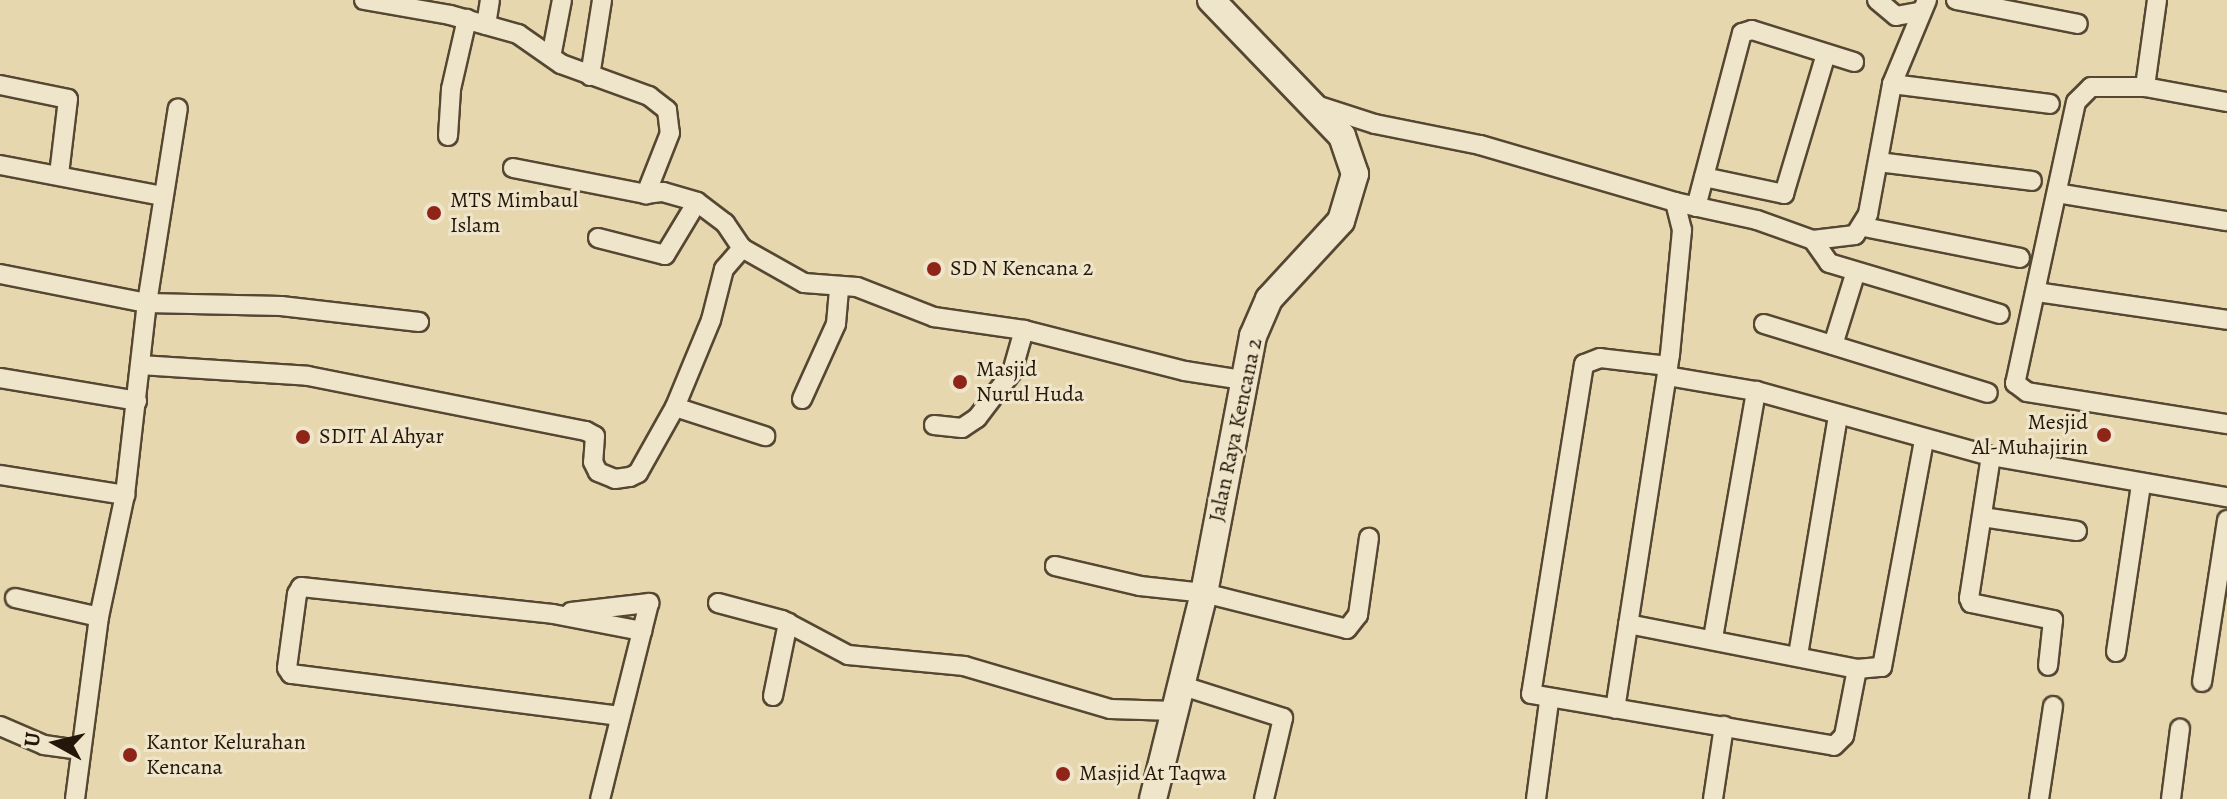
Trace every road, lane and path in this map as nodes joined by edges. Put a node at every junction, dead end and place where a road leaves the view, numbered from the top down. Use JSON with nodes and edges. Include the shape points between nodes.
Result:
{"nodes":[{"id":1,"x":364,"y":0,"type":"edge"},
{"id":2,"x":490,"y":0,"type":"edge"},
{"id":3,"x":562,"y":0,"type":"edge"},
{"id":4,"x":602,"y":0,"type":"edge"},
{"id":5,"x":1211,"y":0,"type":"edge"},
{"id":6,"x":1877,"y":0,"type":"edge"},
{"id":7,"x":1956,"y":0,"type":"edge"},
{"id":8,"x":2157,"y":0,"type":"edge"},
{"id":9,"x":1922,"y":6,"type":"edge"},
{"id":10,"x":467,"y":19,"type":"junction"},
{"id":11,"x":2078,"y":24,"type":"dead end"},
{"id":12,"x":486,"y":25,"type":"junction"},
{"id":13,"x":1826,"y":54,"type":"junction"},
{"id":14,"x":551,"y":57,"type":"junction"},
{"id":15,"x":1854,"y":62,"type":"dead end"},
{"id":16,"x":590,"y":76,"type":"junction"},
{"id":17,"x":1892,"y":84,"type":"junction"},
{"id":18,"x":0,"y":85,"type":"edge"},
{"id":19,"x":2145,"y":87,"type":"junction"},
{"id":20,"x":2227,"y":102,"type":"edge"},
{"id":21,"x":1311,"y":103,"type":"junction"},
{"id":22,"x":2050,"y":104,"type":"dead end"},
{"id":23,"x":178,"y":108,"type":"dead end"},
{"id":24,"x":448,"y":136,"type":"dead end"},
{"id":25,"x":1878,"y":162,"type":"junction"},
{"id":26,"x":0,"y":165,"type":"edge"},
{"id":27,"x":513,"y":168,"type":"dead end"},
{"id":28,"x":59,"y":175,"type":"junction"},
{"id":29,"x":1704,"y":177,"type":"junction"},
{"id":30,"x":2032,"y":181,"type":"dead end"},
{"id":31,"x":2057,"y":193,"type":"junction"},
{"id":32,"x":646,"y":194,"type":"junction"},
{"id":33,"x":163,"y":196,"type":"junction"},
{"id":34,"x":697,"y":202,"type":"junction"},
{"id":35,"x":1675,"y":202,"type":"junction"},
{"id":36,"x":1696,"y":207,"type":"junction"},
{"id":37,"x":2227,"y":221,"type":"edge"},
{"id":38,"x":1864,"y":227,"type":"junction"},
{"id":39,"x":598,"y":238,"type":"dead end"},
{"id":40,"x":1813,"y":240,"type":"junction"},
{"id":41,"x":742,"y":248,"type":"junction"},
{"id":42,"x":2020,"y":258,"type":"dead end"},
{"id":43,"x":1856,"y":271,"type":"junction"},
{"id":44,"x":0,"y":274,"type":"edge"},
{"id":45,"x":839,"y":287,"type":"junction"},
{"id":46,"x":2036,"y":292,"type":"junction"},
{"id":47,"x":147,"y":303,"type":"junction"},
{"id":48,"x":2000,"y":314,"type":"dead end"},
{"id":49,"x":2227,"y":320,"type":"edge"},
{"id":50,"x":419,"y":322,"type":"dead end"},
{"id":51,"x":1764,"y":324,"type":"dead end"},
{"id":52,"x":1024,"y":330,"type":"junction"},
{"id":53,"x":1833,"y":345,"type":"junction"},
{"id":54,"x":140,"y":365,"type":"junction"},
{"id":55,"x":1668,"y":371,"type":"junction"},
{"id":56,"x":0,"y":378,"type":"edge"},
{"id":57,"x":1243,"y":380,"type":"junction"},
{"id":58,"x":1756,"y":391,"type":"junction"},
{"id":59,"x":1988,"y":393,"type":"dead end"},
{"id":60,"x":802,"y":399,"type":"dead end"},
{"id":61,"x":137,"y":401,"type":"junction"},
{"id":62,"x":675,"y":407,"type":"junction"},
{"id":63,"x":1838,"y":415,"type":"junction"},
{"id":64,"x":2227,"y":424,"type":"edge"},
{"id":65,"x":934,"y":425,"type":"dead end"},
{"id":66,"x":765,"y":436,"type":"dead end"},
{"id":67,"x":1924,"y":441,"type":"junction"},
{"id":68,"x":1991,"y":456,"type":"junction"},
{"id":69,"x":0,"y":475,"type":"edge"},
{"id":70,"x":2141,"y":484,"type":"junction"},
{"id":71,"x":125,"y":495,"type":"junction"},
{"id":72,"x":2227,"y":497,"type":"edge"},
{"id":73,"x":1982,"y":517,"type":"junction"},
{"id":74,"x":2227,"y":520,"type":"edge"},
{"id":75,"x":2077,"y":531,"type":"dead end"},
{"id":76,"x":1369,"y":538,"type":"dead end"},
{"id":77,"x":1055,"y":566,"type":"dead end"},
{"id":78,"x":1204,"y":593,"type":"junction"},
{"id":79,"x":15,"y":598,"type":"dead end"},
{"id":80,"x":718,"y":603,"type":"dead end"},
{"id":81,"x":553,"y":614,"type":"junction"},
{"id":82,"x":99,"y":617,"type":"junction"},
{"id":83,"x":788,"y":623,"type":"junction"},
{"id":84,"x":1628,"y":624,"type":"junction"},
{"id":85,"x":642,"y":631,"type":"junction"},
{"id":86,"x":1713,"y":638,"type":"junction"},
{"id":87,"x":2116,"y":652,"type":"dead end"},
{"id":88,"x":1798,"y":655,"type":"junction"},
{"id":89,"x":2048,"y":666,"type":"dead end"},
{"id":90,"x":1857,"y":669,"type":"junction"},
{"id":91,"x":2202,"y":682,"type":"dead end"},
{"id":92,"x":773,"y":696,"type":"dead end"},
{"id":93,"x":1179,"y":698,"type":"junction"},
{"id":94,"x":1549,"y":701,"type":"junction"},
{"id":95,"x":2053,"y":706,"type":"dead end"},
{"id":96,"x":1615,"y":709,"type":"junction"},
{"id":97,"x":620,"y":716,"type":"junction"},
{"id":98,"x":0,"y":726,"type":"edge"},
{"id":99,"x":1724,"y":726,"type":"junction"},
{"id":100,"x":2180,"y":729,"type":"dead end"},
{"id":101,"x":79,"y":750,"type":"junction"},
{"id":102,"x":75,"y":799,"type":"edge"},
{"id":103,"x":600,"y":799,"type":"edge"},
{"id":104,"x":1153,"y":799,"type":"edge"},
{"id":105,"x":1264,"y":799,"type":"edge"},
{"id":106,"x":1536,"y":799,"type":"edge"},
{"id":107,"x":1713,"y":799,"type":"edge"},
{"id":108,"x":2039,"y":799,"type":"edge"},
{"id":109,"x":2171,"y":799,"type":"edge"}],
"edges":[{"from":1,"to":10,"type":"street"},
{"from":2,"to":12,"type":"street"},
{"from":3,"to":14,"type":"street"},
{"from":4,"to":16,"type":"street"},
{"from":5,"to":21,"type":"street","name":"Jalan Raya Kencana 2"},
{"from":6,"to":9,"type":"street","via":[[1896,16]]},
{"from":7,"to":11,"type":"street"},
{"from":8,"to":19,"type":"street"},
{"from":9,"to":17,"type":"street"},
{"from":10,"to":12,"type":"street"},
{"from":10,"to":24,"type":"street","via":[[451,89]]},
{"from":12,"to":14,"type":"street","via":[[536,43]]},
{"from":13,"to":15,"type":"street"},
{"from":13,"to":29,"type":"street","via":[[1784,194]]},
{"from":13,"to":29,"type":"street","via":[[1752,30],[1742,33]]},
{"from":14,"to":16,"type":"street"},
{"from":16,"to":32,"type":"street","via":[[649,96],[667,110],[670,133]]},
{"from":17,"to":22,"type":"street"},
{"from":17,"to":25,"type":"street"},
{"from":18,"to":28,"type":"street","via":[[68,99]]},
{"from":19,"to":20,"type":"street"},
{"from":19,"to":31,"type":"street","via":[[2091,87],[2081,93]]},
{"from":21,"to":35,"type":"street"},
{"from":21,"to":57,"type":"street","name":"Jalan Raya Kencana 2","via":[[1349,148],[1355,174],[1349,206],[1328,239],[1269,299]]},
{"from":23,"to":33,"type":"street"},
{"from":25,"to":30,"type":"street"},
{"from":25,"to":38,"type":"street"},
{"from":26,"to":28,"type":"street"},
{"from":27,"to":32,"type":"street"},
{"from":28,"to":33,"type":"street"},
{"from":29,"to":36,"type":"street"},
{"from":31,"to":37,"type":"street"},
{"from":31,"to":46,"type":"street"},
{"from":32,"to":34,"type":"street","via":[[663,192]]},
{"from":33,"to":47,"type":"street"},
{"from":34,"to":39,"type":"street","via":[[665,255]]},
{"from":34,"to":41,"type":"street","via":[[725,223]]},
{"from":35,"to":36,"type":"street"},
{"from":35,"to":55,"type":"street","via":[[1682,230]]},
{"from":36,"to":40,"type":"street"},
{"from":38,"to":40,"type":"street","via":[[1843,239]]},
{"from":38,"to":42,"type":"street"},
{"from":40,"to":43,"type":"street","via":[[1829,263]]},
{"from":41,"to":45,"type":"street","via":[[804,283]]},
{"from":41,"to":62,"type":"street","via":[[724,269],[711,320]]},
{"from":43,"to":48,"type":"street"},
{"from":43,"to":53,"type":"street"},
{"from":44,"to":47,"type":"street"},
{"from":45,"to":52,"type":"street","via":[[870,291],[934,317]]},
{"from":45,"to":60,"type":"street","via":[[836,324]]},
{"from":46,"to":49,"type":"street"},
{"from":46,"to":64,"type":"street","via":[[2015,374],[2019,389]]},
{"from":47,"to":50,"type":"street","via":[[281,306]]},
{"from":47,"to":54,"type":"street"},
{"from":51,"to":53,"type":"street"},
{"from":52,"to":57,"type":"street","via":[[1185,371]]},
{"from":52,"to":65,"type":"street","via":[[1012,372],[977,418],[962,428]]},
{"from":53,"to":59,"type":"street"},
{"from":54,"to":61,"type":"street"},
{"from":54,"to":62,"type":"street","via":[[308,376],[586,431],[595,436],[595,468],[615,479],[638,473]]},
{"from":55,"to":58,"type":"street"},
{"from":55,"to":84,"type":"street"},
{"from":55,"to":94,"type":"street","via":[[1600,358],[1584,364],[1529,682],[1531,694]]},
{"from":56,"to":61,"type":"street"},
{"from":57,"to":78,"type":"street","name":"Jalan Raya Kencana 2"},
{"from":58,"to":63,"type":"street"},
{"from":58,"to":86,"type":"street"},
{"from":61,"to":71,"type":"street"},
{"from":62,"to":66,"type":"street"},
{"from":63,"to":67,"type":"street"},
{"from":63,"to":88,"type":"street"},
{"from":67,"to":68,"type":"street"},
{"from":67,"to":90,"type":"street","via":[[1885,661],[1882,667]]},
{"from":68,"to":70,"type":"street"},
{"from":68,"to":73,"type":"street"},
{"from":69,"to":71,"type":"street"},
{"from":70,"to":72,"type":"street"},
{"from":70,"to":87,"type":"street"},
{"from":71,"to":82,"type":"street"},
{"from":73,"to":75,"type":"street"},
{"from":73,"to":89,"type":"street","via":[[1971,603],[2053,620]]},
{"from":74,"to":91,"type":"street"},
{"from":76,"to":78,"type":"street","via":[[1358,615],[1347,629]]},
{"from":77,"to":78,"type":"street","via":[[1140,586]]},
{"from":78,"to":93,"type":"street","name":"Jalan Raya Kencana 2"},
{"from":79,"to":82,"type":"street"},
{"from":80,"to":83,"type":"street"},
{"from":81,"to":85,"type":"street"},
{"from":81,"to":85,"type":"street","via":[[649,603]]},
{"from":81,"to":97,"type":"street","via":[[301,587],[287,668],[291,674]]},
{"from":82,"to":101,"type":"street"},
{"from":83,"to":92,"type":"street"},
{"from":83,"to":93,"type":"street","via":[[848,655],[964,666],[1110,709]]},
{"from":84,"to":86,"type":"street"},
{"from":84,"to":96,"type":"street"},
{"from":85,"to":97,"type":"street"},
{"from":86,"to":88,"type":"street"},
{"from":88,"to":90,"type":"street"},
{"from":90,"to":99,"type":"street","via":[[1844,736],[1834,746]]},
{"from":93,"to":104,"type":"street","name":"Jalan Raya Kencana 2"},
{"from":93,"to":105,"type":"street","via":[[1283,718]]},
{"from":94,"to":96,"type":"street"},
{"from":94,"to":106,"type":"street"},
{"from":95,"to":108,"type":"street"},
{"from":96,"to":99,"type":"street"},
{"from":97,"to":103,"type":"street"},
{"from":98,"to":101,"type":"street","via":[[44,745]]},
{"from":99,"to":107,"type":"street"},
{"from":100,"to":109,"type":"street"},
{"from":101,"to":102,"type":"street"}]}
